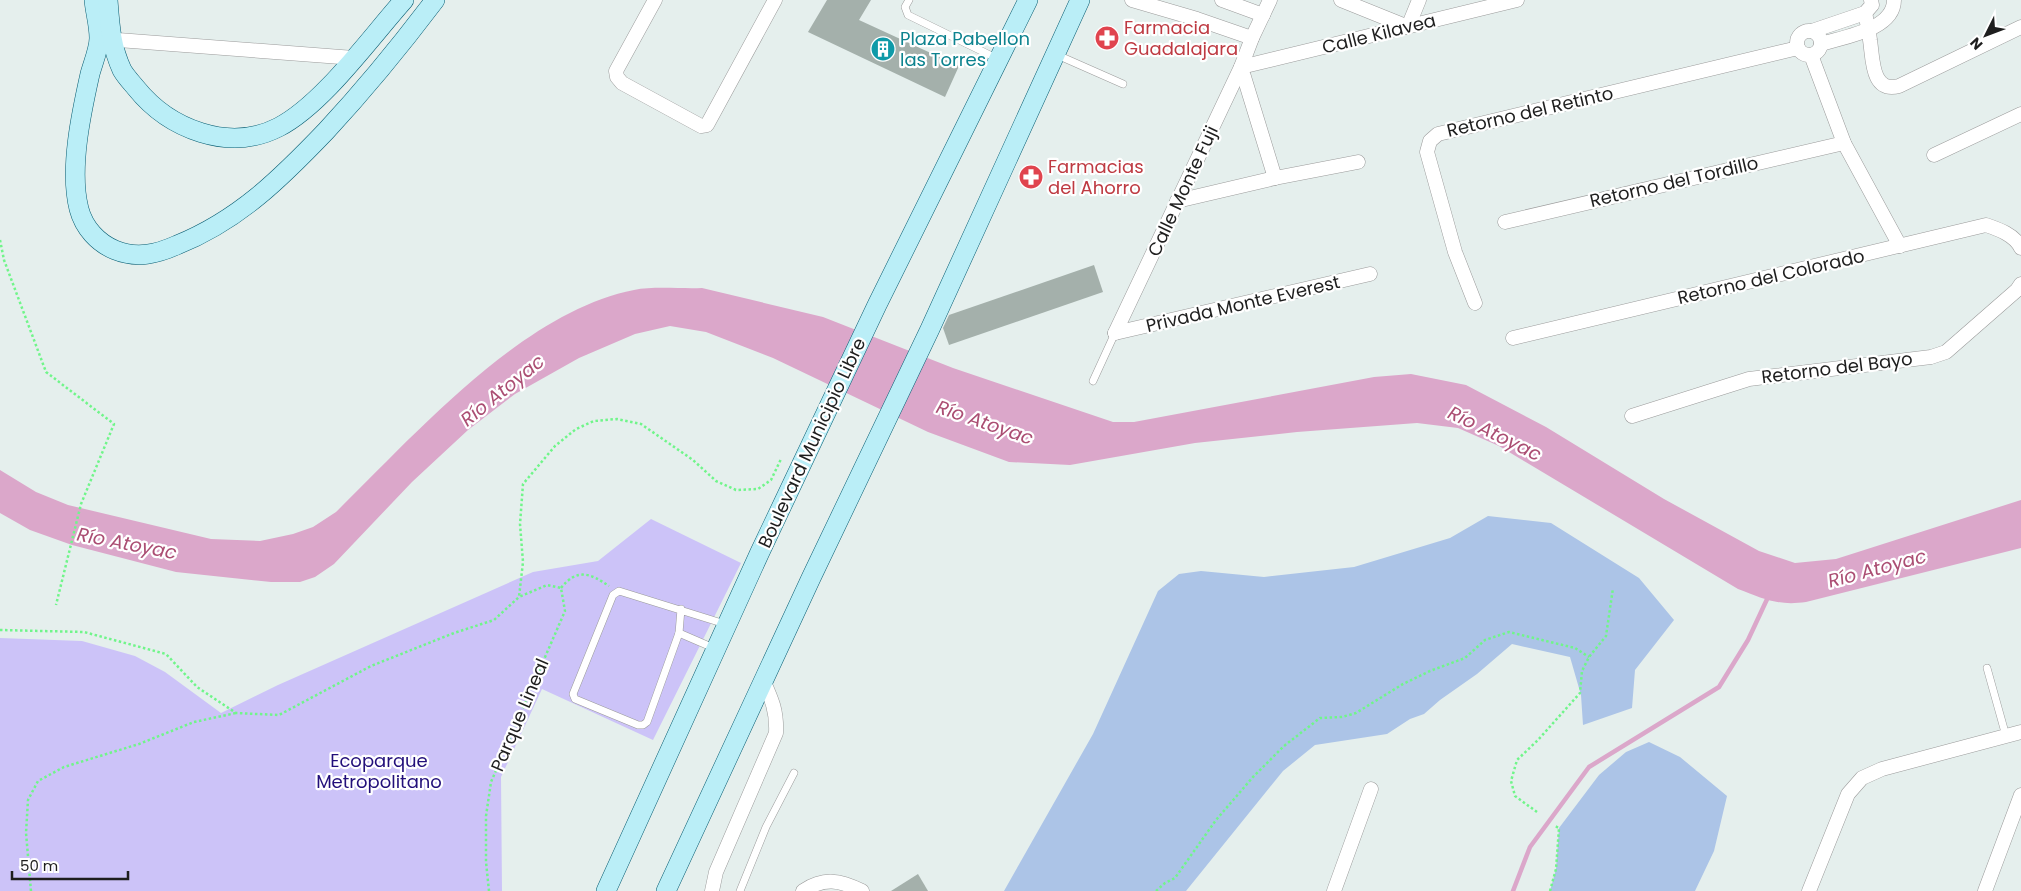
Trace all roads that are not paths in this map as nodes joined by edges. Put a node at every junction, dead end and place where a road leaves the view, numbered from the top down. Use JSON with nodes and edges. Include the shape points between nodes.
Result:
{"nodes":[{"id":1,"x":94,"y":0,"type":"edge"},
{"id":2,"x":108,"y":0,"type":"edge"},
{"id":3,"x":404,"y":0,"type":"edge"},
{"id":4,"x":436,"y":0,"type":"edge"},
{"id":5,"x":655,"y":0,"type":"edge"},
{"id":6,"x":775,"y":0,"type":"edge"},
{"id":7,"x":910,"y":0,"type":"edge"},
{"id":8,"x":1028,"y":0,"type":"edge"},
{"id":9,"x":1080,"y":0,"type":"edge"},
{"id":10,"x":1132,"y":0,"type":"edge"},
{"id":11,"x":1222,"y":0,"type":"edge"},
{"id":12,"x":1270,"y":0,"type":"edge"},
{"id":13,"x":1341,"y":0,"type":"edge"},
{"id":14,"x":1419,"y":0,"type":"edge"},
{"id":15,"x":1517,"y":0,"type":"edge"},
{"id":16,"x":1871,"y":0,"type":"edge"},
{"id":17,"x":1894,"y":0,"type":"edge"},
{"id":18,"x":1865,"y":13,"type":"junction"},
{"id":19,"x":1263,"y":15,"type":"junction"},
{"id":20,"x":1408,"y":27,"type":"junction"},
{"id":21,"x":2021,"y":27,"type":"edge"},
{"id":22,"x":1869,"y":30,"type":"junction"},
{"id":23,"x":1812,"y":31,"type":"junction"},
{"id":24,"x":1252,"y":38,"type":"junction"},
{"id":25,"x":105,"y":39,"type":"junction"},
{"id":26,"x":1821,"y":44,"type":"junction"},
{"id":27,"x":1798,"y":48,"type":"junction"},
{"id":28,"x":1054,"y":54,"type":"junction"},
{"id":29,"x":1811,"y":55,"type":"junction"},
{"id":30,"x":354,"y":58,"type":"junction"},
{"id":31,"x":998,"y":59,"type":"junction"},
{"id":32,"x":1242,"y":67,"type":"junction"},
{"id":33,"x":1124,"y":84,"type":"dead end"},
{"id":34,"x":2021,"y":114,"type":"edge"},
{"id":35,"x":1844,"y":143,"type":"junction"},
{"id":36,"x":1934,"y":155,"type":"dead end"},
{"id":37,"x":1358,"y":162,"type":"dead end"},
{"id":38,"x":1275,"y":178,"type":"junction"},
{"id":39,"x":1178,"y":201,"type":"junction"},
{"id":40,"x":1505,"y":222,"type":"dead end"},
{"id":41,"x":1900,"y":246,"type":"junction"},
{"id":42,"x":2021,"y":248,"type":"edge"},
{"id":43,"x":1370,"y":274,"type":"dead end"},
{"id":44,"x":2021,"y":284,"type":"edge"},
{"id":45,"x":1475,"y":304,"type":"dead end"},
{"id":46,"x":1115,"y":334,"type":"junction"},
{"id":47,"x":1513,"y":338,"type":"dead end"},
{"id":48,"x":1093,"y":380,"type":"dead end"},
{"id":49,"x":1632,"y":416,"type":"dead end"},
{"id":50,"x":681,"y":609,"type":"junction"},
{"id":51,"x":728,"y":624,"type":"junction"},
{"id":52,"x":679,"y":633,"type":"junction"},
{"id":53,"x":717,"y":649,"type":"junction"},
{"id":54,"x":1987,"y":668,"type":"dead end"},
{"id":55,"x":764,"y":680,"type":"junction"},
{"id":56,"x":2021,"y":732,"type":"edge"},
{"id":57,"x":2006,"y":736,"type":"junction"},
{"id":58,"x":794,"y":773,"type":"dead end"},
{"id":59,"x":1371,"y":789,"type":"dead end"},
{"id":60,"x":2021,"y":795,"type":"edge"},
{"id":61,"x":606,"y":891,"type":"edge"},
{"id":62,"x":666,"y":891,"type":"edge"},
{"id":63,"x":712,"y":891,"type":"edge"},
{"id":64,"x":740,"y":891,"type":"edge"},
{"id":65,"x":803,"y":891,"type":"edge"},
{"id":66,"x":862,"y":891,"type":"edge"},
{"id":67,"x":1334,"y":891,"type":"edge"},
{"id":68,"x":1809,"y":891,"type":"edge"},
{"id":69,"x":1985,"y":891,"type":"edge"}],
"edges":[{"from":1,"to":25,"type":"main road"},
{"from":2,"to":25,"type":"main road"},
{"from":3,"to":30,"type":"main road"},
{"from":4,"to":25,"type":"main road","via":[[353,102],[290,168],[243,210],[202,235],[144,256],[125,254],[104,246],[90,232],[80,210],[76,187],[77,148],[90,75]]},
{"from":5,"to":6,"type":"street","via":[[616,71],[617,77],[622,83],[701,126],[707,124]]},
{"from":7,"to":31,"type":"lane","via":[[905,7],[908,15]]},
{"from":8,"to":31,"type":"main road","name":"Boulevard Municipio Libre"},
{"from":9,"to":28,"type":"main road"},
{"from":10,"to":24,"type":"street"},
{"from":11,"to":19,"type":"street"},
{"from":12,"to":19,"type":"street","name":"Calle Monte Fuji"},
{"from":13,"to":20,"type":"street"},
{"from":14,"to":20,"type":"street"},
{"from":15,"to":20,"type":"street","name":"Calle Kilavea"},
{"from":16,"to":18,"type":"street","via":[[1872,5]]},
{"from":17,"to":22,"type":"street","via":[[1890,13]]},
{"from":18,"to":22,"type":"street"},
{"from":18,"to":23,"type":"street"},
{"from":19,"to":24,"type":"street","name":"Calle Monte Fuji"},
{"from":20,"to":32,"type":"street","name":"Calle Kilavea"},
{"from":21,"to":22,"type":"street","via":[[1891,88],[1874,73]]},
{"from":22,"to":26,"type":"street"},
{"from":23,"to":26,"type":"street","via":[[1819,36]]},
{"from":23,"to":27,"type":"street","via":[[1804,31],[1798,36]]},
{"from":24,"to":32,"type":"street","name":"Calle Monte Fuji"},
{"from":25,"to":30,"type":"street"},
{"from":25,"to":30,"type":"main road","via":[[123,72],[145,99],[194,132],[221,138],[255,136],[279,127],[301,112]]},
{"from":26,"to":29,"type":"street"},
{"from":27,"to":29,"type":"street","via":[[1803,54]]},
{"from":27,"to":45,"type":"street","name":"Retorno del Retinto","via":[[1438,134],[1430,141],[1427,152],[1455,252]]},
{"from":28,"to":33,"type":"lane"},
{"from":28,"to":55,"type":"main road","via":[[930,329]]},
{"from":29,"to":35,"type":"street"},
{"from":31,"to":51,"type":"main road","name":"Boulevard Municipio Libre","via":[[877,305]]},
{"from":32,"to":38,"type":"street"},
{"from":32,"to":39,"type":"street","name":"Calle Monte Fuji"},
{"from":34,"to":36,"type":"street"},
{"from":35,"to":40,"type":"street","name":"Retorno del Tordillo"},
{"from":35,"to":41,"type":"street"},
{"from":37,"to":38,"type":"street"},
{"from":38,"to":39,"type":"street"},
{"from":39,"to":46,"type":"street","name":"Calle Monte Fuji"},
{"from":41,"to":42,"type":"street","name":"Retorno del Colorado","via":[[1986,226],[2003,231]]},
{"from":41,"to":47,"type":"street","name":"Retorno del Colorado"},
{"from":43,"to":46,"type":"street","name":"Privada Monte Everest"},
{"from":44,"to":49,"type":"street","name":"Retorno del Bayo","via":[[1946,352],[1931,357],[1749,379]]},
{"from":46,"to":48,"type":"lane","name":"Calle Monte Fuji"},
{"from":50,"to":51,"type":"lane"},
{"from":50,"to":52,"type":"lane"},
{"from":50,"to":52,"type":"lane","via":[[616,592],[573,694],[575,699],[643,725],[647,722]]},
{"from":51,"to":53,"type":"main road","name":"Boulevard Municipio Libre"},
{"from":52,"to":53,"type":"lane"},
{"from":53,"to":61,"type":"main road","name":"Boulevard Municipio Libre"},
{"from":54,"to":57,"type":"lane"},
{"from":55,"to":62,"type":"main road"},
{"from":55,"to":63,"type":"street","via":[[777,716],[776,733],[716,872]]},
{"from":56,"to":57,"type":"street"},
{"from":57,"to":68,"type":"street","via":[[1882,769],[1862,778],[1848,794]]},
{"from":58,"to":64,"type":"lane","via":[[766,827]]},
{"from":59,"to":67,"type":"street"},
{"from":60,"to":69,"type":"street"},
{"from":65,"to":66,"type":"street","via":[[814,884],[830,881]]}]}
